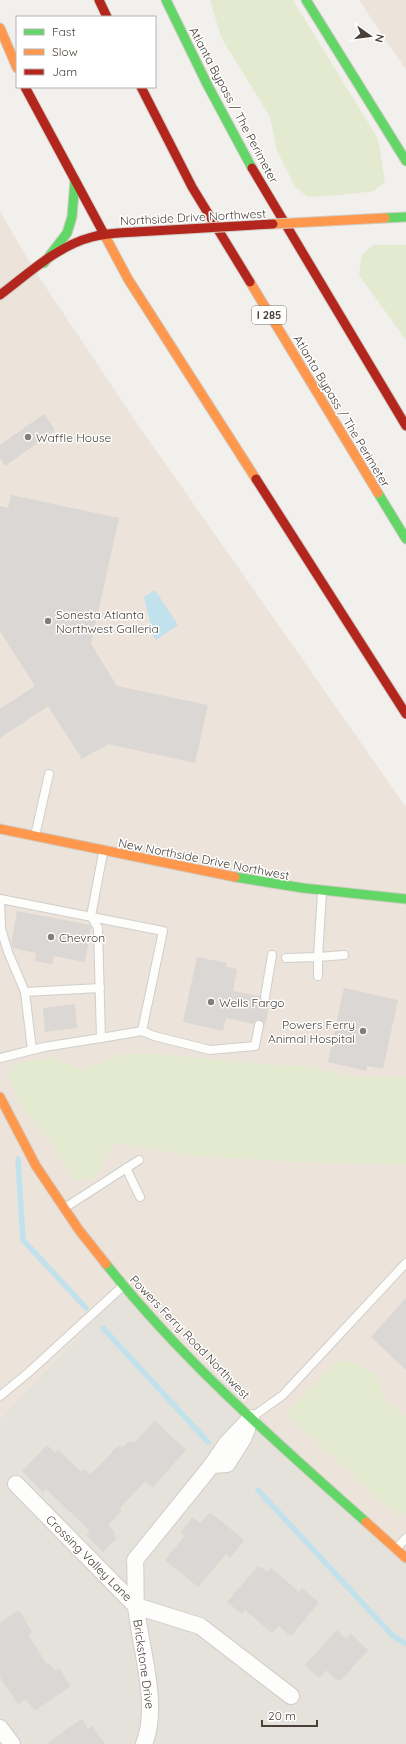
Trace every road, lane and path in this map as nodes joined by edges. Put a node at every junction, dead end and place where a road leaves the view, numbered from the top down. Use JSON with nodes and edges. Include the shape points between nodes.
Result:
{"nodes":[{"id":1,"x":99,"y":0,"type":"edge"},
{"id":2,"x":166,"y":0,"type":"edge"},
{"id":3,"x":306,"y":0,"type":"edge"},
{"id":4,"x":107,"y":16,"type":"edge"},
{"id":5,"x":0,"y":28,"type":"edge"},
{"id":6,"x":16,"y":66,"type":"edge"},
{"id":7,"x":26,"y":88,"type":"edge"},
{"id":8,"x":142,"y":88,"type":"edge"},
{"id":9,"x":406,"y":161,"type":"edge"},
{"id":10,"x":75,"y":180,"type":"junction"},
{"id":11,"x":406,"y":217,"type":"edge"},
{"id":12,"x":104,"y":234,"type":"junction"},
{"id":13,"x":44,"y":263,"type":"junction"},
{"id":14,"x":0,"y":295,"type":"edge"},
{"id":15,"x":406,"y":426,"type":"edge"},
{"id":16,"x":406,"y":539,"type":"edge"},
{"id":17,"x":406,"y":714,"type":"edge"},
{"id":18,"x":49,"y":774,"type":"dead end"},
{"id":19,"x":3,"y":831,"type":"edge"},
{"id":20,"x":34,"y":837,"type":"junction"},
{"id":21,"x":103,"y":852,"type":"junction"},
{"id":22,"x":322,"y":892,"type":"junction"},
{"id":23,"x":406,"y":899,"type":"edge"},
{"id":24,"x":91,"y":916,"type":"junction"},
{"id":25,"x":272,"y":955,"type":"dead end"},
{"id":26,"x":344,"y":955,"type":"dead end"},
{"id":27,"x":318,"y":957,"type":"junction"},
{"id":28,"x":286,"y":958,"type":"dead end"},
{"id":29,"x":318,"y":976,"type":"dead end"},
{"id":30,"x":100,"y":988,"type":"junction"},
{"id":31,"x":25,"y":992,"type":"junction"},
{"id":32,"x":264,"y":997,"type":"dead end"},
{"id":33,"x":259,"y":1025,"type":"dead end"},
{"id":34,"x":142,"y":1031,"type":"junction"},
{"id":35,"x":101,"y":1038,"type":"junction"},
{"id":36,"x":32,"y":1050,"type":"junction"},
{"id":37,"x":0,"y":1058,"type":"edge"},
{"id":38,"x":0,"y":1097,"type":"edge"},
{"id":39,"x":139,"y":1160,"type":"dead end"},
{"id":40,"x":126,"y":1168,"type":"junction"},
{"id":41,"x":140,"y":1197,"type":"dead end"},
{"id":42,"x":64,"y":1208,"type":"junction"},
{"id":43,"x":406,"y":1263,"type":"edge"},
{"id":44,"x":123,"y":1286,"type":"junction"},
{"id":45,"x":0,"y":1396,"type":"edge"},
{"id":46,"x":251,"y":1418,"type":"junction"},
{"id":47,"x":16,"y":1484,"type":"dead end"},
{"id":48,"x":406,"y":1538,"type":"edge"},
{"id":49,"x":396,"y":1548,"type":"junction"},
{"id":50,"x":406,"y":1558,"type":"edge"},
{"id":51,"x":136,"y":1606,"type":"junction"},
{"id":52,"x":292,"y":1696,"type":"dead end"},
{"id":53,"x":0,"y":1728,"type":"edge"},
{"id":54,"x":12,"y":1744,"type":"edge"},
{"id":55,"x":144,"y":1744,"type":"edge"}],
"edges":[{"from":1,"to":4,"type":"main road"},
{"from":2,"to":15,"type":"main road","name":"Atlanta Bypass / The Perimeter","via":[[254,171]]},
{"from":3,"to":9,"type":"main road"},
{"from":5,"to":6,"type":"main road"},
{"from":7,"to":10,"type":"main road"},
{"from":8,"to":16,"type":"main road","name":"Atlanta Bypass / The Perimeter","number":"I 285","via":[[192,187]]},
{"from":10,"to":12,"type":"main road"},
{"from":10,"to":13,"type":"main road","via":[[72,217],[67,233]]},
{"from":11,"to":12,"type":"main road","name":"Northside Drive Northwest","bridge":true},
{"from":12,"to":13,"type":"main road","name":"Northside Drive Northwest","via":[[85,238]]},
{"from":12,"to":17,"type":"main road","via":[[128,279]]},
{"from":13,"to":14,"type":"main road","name":"Northside Drive Northwest"},
{"from":18,"to":20,"type":"lane"},
{"from":19,"to":20,"type":"main road","name":"New Northside Drive Northwest"},
{"from":20,"to":21,"type":"main road","name":"New Northside Drive Northwest"},
{"from":21,"to":22,"type":"main road","name":"New Northside Drive Northwest"},
{"from":21,"to":24,"type":"lane"},
{"from":22,"to":23,"type":"main road","name":"New Northside Drive Northwest"},
{"from":22,"to":27,"type":"lane"},
{"from":24,"to":30,"type":"lane","via":[[98,928]]},
{"from":24,"to":31,"type":"lane","via":[[0,899],[3,935]]},
{"from":24,"to":34,"type":"lane","via":[[164,931]]},
{"from":25,"to":32,"type":"lane"},
{"from":26,"to":27,"type":"lane"},
{"from":27,"to":28,"type":"lane"},
{"from":27,"to":29,"type":"lane"},
{"from":30,"to":31,"type":"lane"},
{"from":30,"to":35,"type":"lane"},
{"from":31,"to":36,"type":"lane"},
{"from":33,"to":34,"type":"lane","via":[[255,1046],[210,1050]]},
{"from":34,"to":35,"type":"lane"},
{"from":35,"to":36,"type":"lane"},
{"from":36,"to":37,"type":"lane"},
{"from":38,"to":42,"type":"main road","name":"Powers Ferry Road Northwest","via":[[32,1157]]},
{"from":39,"to":40,"type":"lane"},
{"from":40,"to":41,"type":"lane"},
{"from":40,"to":42,"type":"lane"},
{"from":42,"to":44,"type":"main road","name":"Powers Ferry Road Northwest"},
{"from":43,"to":46,"type":"lane","via":[[283,1395]]},
{"from":44,"to":45,"type":"lane"},
{"from":44,"to":46,"type":"main road","name":"Powers Ferry Road Northwest"},
{"from":46,"to":49,"type":"main road","name":"Powers Ferry Road Northwest"},
{"from":46,"to":51,"type":"street","name":"Brickstone Drive","via":[[243,1439],[227,1464],[212,1465],[135,1560]]},
{"from":47,"to":51,"type":"street","name":"Crossing Valley Lane"},
{"from":48,"to":49,"type":"lane"},
{"from":49,"to":50,"type":"main road","name":"Powers Ferry Road Northwest"},
{"from":51,"to":52,"type":"street","name":"Crossing Valley Lane","via":[[200,1626]]},
{"from":51,"to":55,"type":"street","name":"Brickstone Drive","via":[[151,1712],[149,1732]]},
{"from":53,"to":54,"type":"street"}]}
